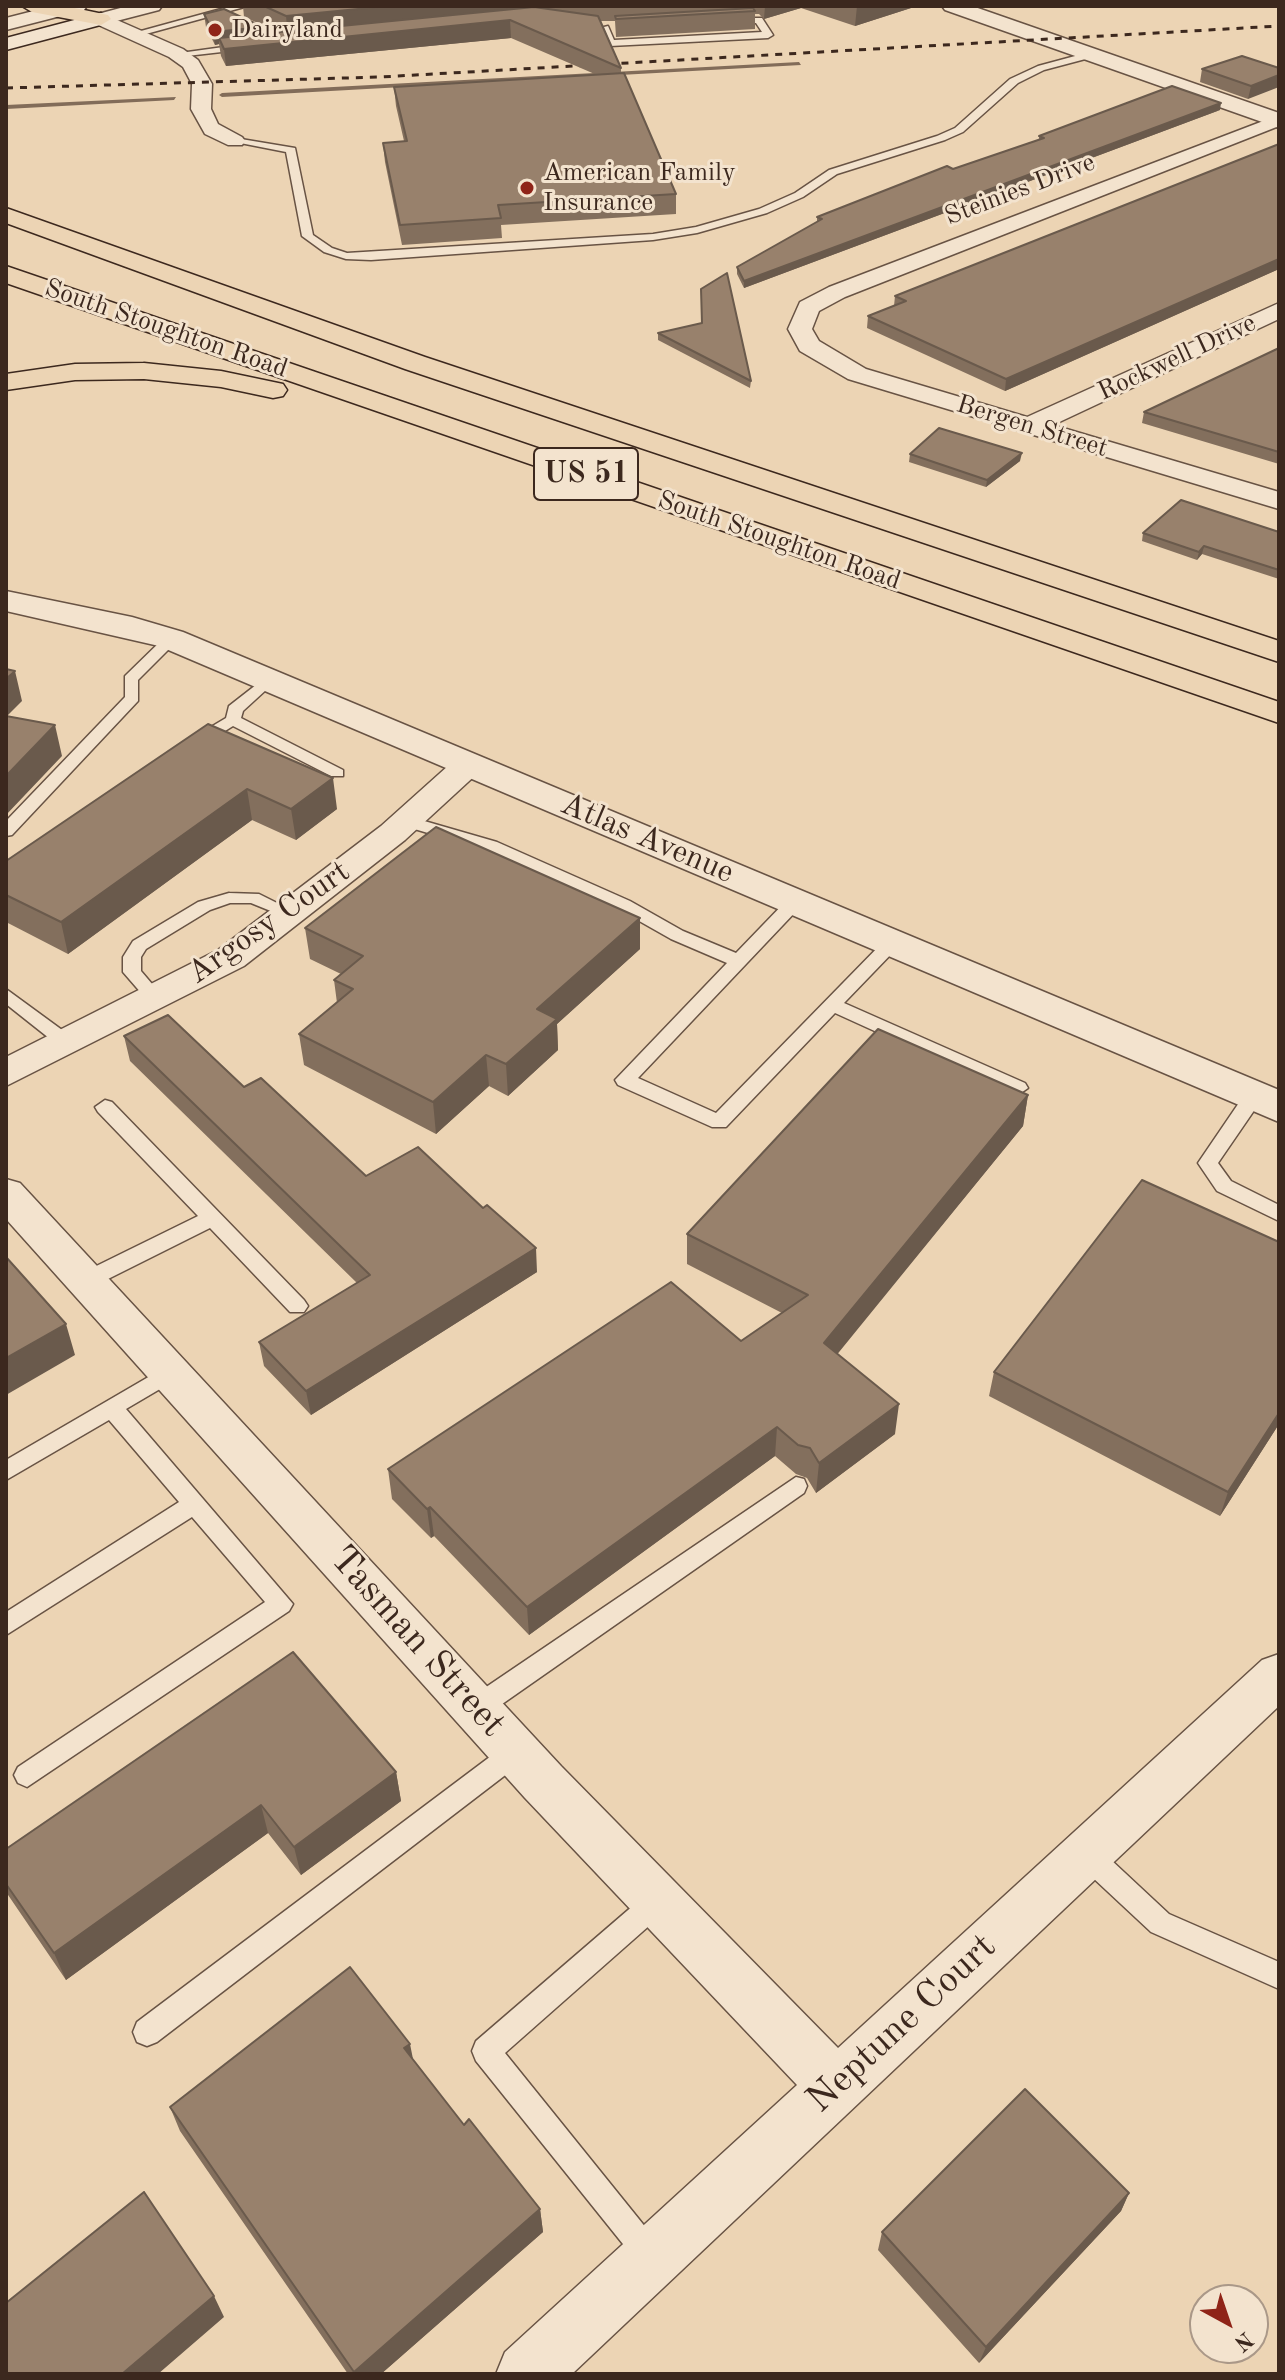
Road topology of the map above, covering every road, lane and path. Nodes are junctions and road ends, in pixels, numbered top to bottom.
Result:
1 (32, 6) edge
2 (152, 6) edge
3 (243, 6) edge
4 (952, 6) edge
5 (67, 8) edge
6 (220, 12) junction
7 (94, 13) edge
8 (243, 22) edge
9 (713, 22) edge
10 (6, 24) edge
11 (591, 26) edge
12 (621, 27) edge
13 (605, 28) junction
14 (135, 34) junction
15 (6, 44) edge
16 (258, 45) edge
17 (178, 54) junction
18 (1090, 55) junction
19 (1277, 120) edge
20 (235, 141) joint
21 (79, 214) dead end
22 (6, 215) edge
23 (6, 274) edge
24 (1279, 310) edge
25 (800, 329) joint
26 (6, 382) edge
27 (1031, 425) junction
28 (678, 451) junction
29 (1279, 501) edge
30 (6, 601) edge
31 (171, 639) junction
32 (1279, 652) edge
33 (1167, 675) junction
34 (270, 679) junction
35 (1279, 713) edge
36 (233, 720) junction
37 (179, 752) edge
38 (469, 764) junction
39 (337, 773) dead end
40 (407, 821) junction
41 (6, 831) edge
42 (795, 902) junction
43 (288, 913) junction
44 (892, 943) junction
45 (738, 961) junction
46 (6, 995) edge
47 (155, 998) junction
48 (832, 1005) junction
49 (66, 1042) junction
50 (6, 1073) edge
51 (1018, 1088) edge
52 (1267, 1102) edge
53 (105, 1107) dead end
54 (6, 1193) edge
55 (1279, 1214) edge
56 (212, 1218) junction
57 (85, 1281) junction
58 (297, 1306) dead end
59 (169, 1373) junction
60 (111, 1407) junction
61 (6, 1471) edge
62 (796, 1486) dead end
63 (195, 1504) junction
64 (6, 1625) edge
65 (1279, 1675) edge
66 (476, 1708) junction
67 (516, 1752) junction
68 (27, 1775) dead end
69 (1085, 1854) junction
70 (658, 1901) junction
71 (1279, 1976) edge
72 (147, 2032) dead end
73 (835, 2085) junction
74 (651, 2257) junction
75 (527, 2374) edge

1 - 5 main road
2 - 7 street
3 - 6 lane
4 - 18 street
5 - 7 main road
5 - 10 street
6 - 8 lane
6 - 14 lane
7 - 14 street
7 - 15 street
9 - 13 lane
11 - 13 lane
12 - 13 lane
14 - 17 street
16 - 17 lane
17 - 20 street
18 - 19 street
18 - 20 lane
19 - 25 street, Steinies Drive
21 - 28 main road
22 - 28 main road, South Stoughton Road / US 51
23 - 33 main road, South Stoughton Road / US 51
24 - 27 street, Rockwell Drive
25 - 27 street, Bergen Street
26 - 33 main road
27 - 29 street, Bergen Street
28 - 32 main road, South Stoughton Road / US 51
30 - 31 street, Atlas Avenue
31 - 34 street, Atlas Avenue
31 - 41 lane
33 - 35 main road, South Stoughton Road / US 51
34 - 36 lane
34 - 38 street, Atlas Avenue
36 - 37 lane
36 - 39 lane
38 - 40 street, Argosy Court
38 - 42 street, Atlas Avenue
40 - 43 street, Argosy Court
40 - 45 lane
42 - 44 street, Atlas Avenue
42 - 45 lane
43 - 47 street, Argosy Court
43 - 47 lane
44 - 48 lane
44 - 52 street, Atlas Avenue
45 - 48 lane
46 - 49 lane
47 - 49 street, Argosy Court
48 - 51 lane
49 - 50 street, Argosy Court
52 - 55 lane
53 - 56 lane
54 - 57 street, Tasman Street
56 - 57 lane
56 - 58 lane
57 - 59 street, Tasman Street
59 - 60 lane
59 - 66 street, Tasman Street
60 - 61 lane
60 - 63 lane
62 - 66 lane
63 - 64 lane
63 - 68 lane
65 - 69 street, Neptune Court
66 - 67 street, Tasman Street
67 - 70 street, Tasman Street
67 - 72 lane
69 - 71 lane
69 - 73 street, Neptune Court
70 - 73 street, Tasman Street
70 - 74 lane
73 - 74 street, Neptune Court
74 - 75 street, Neptune Court

